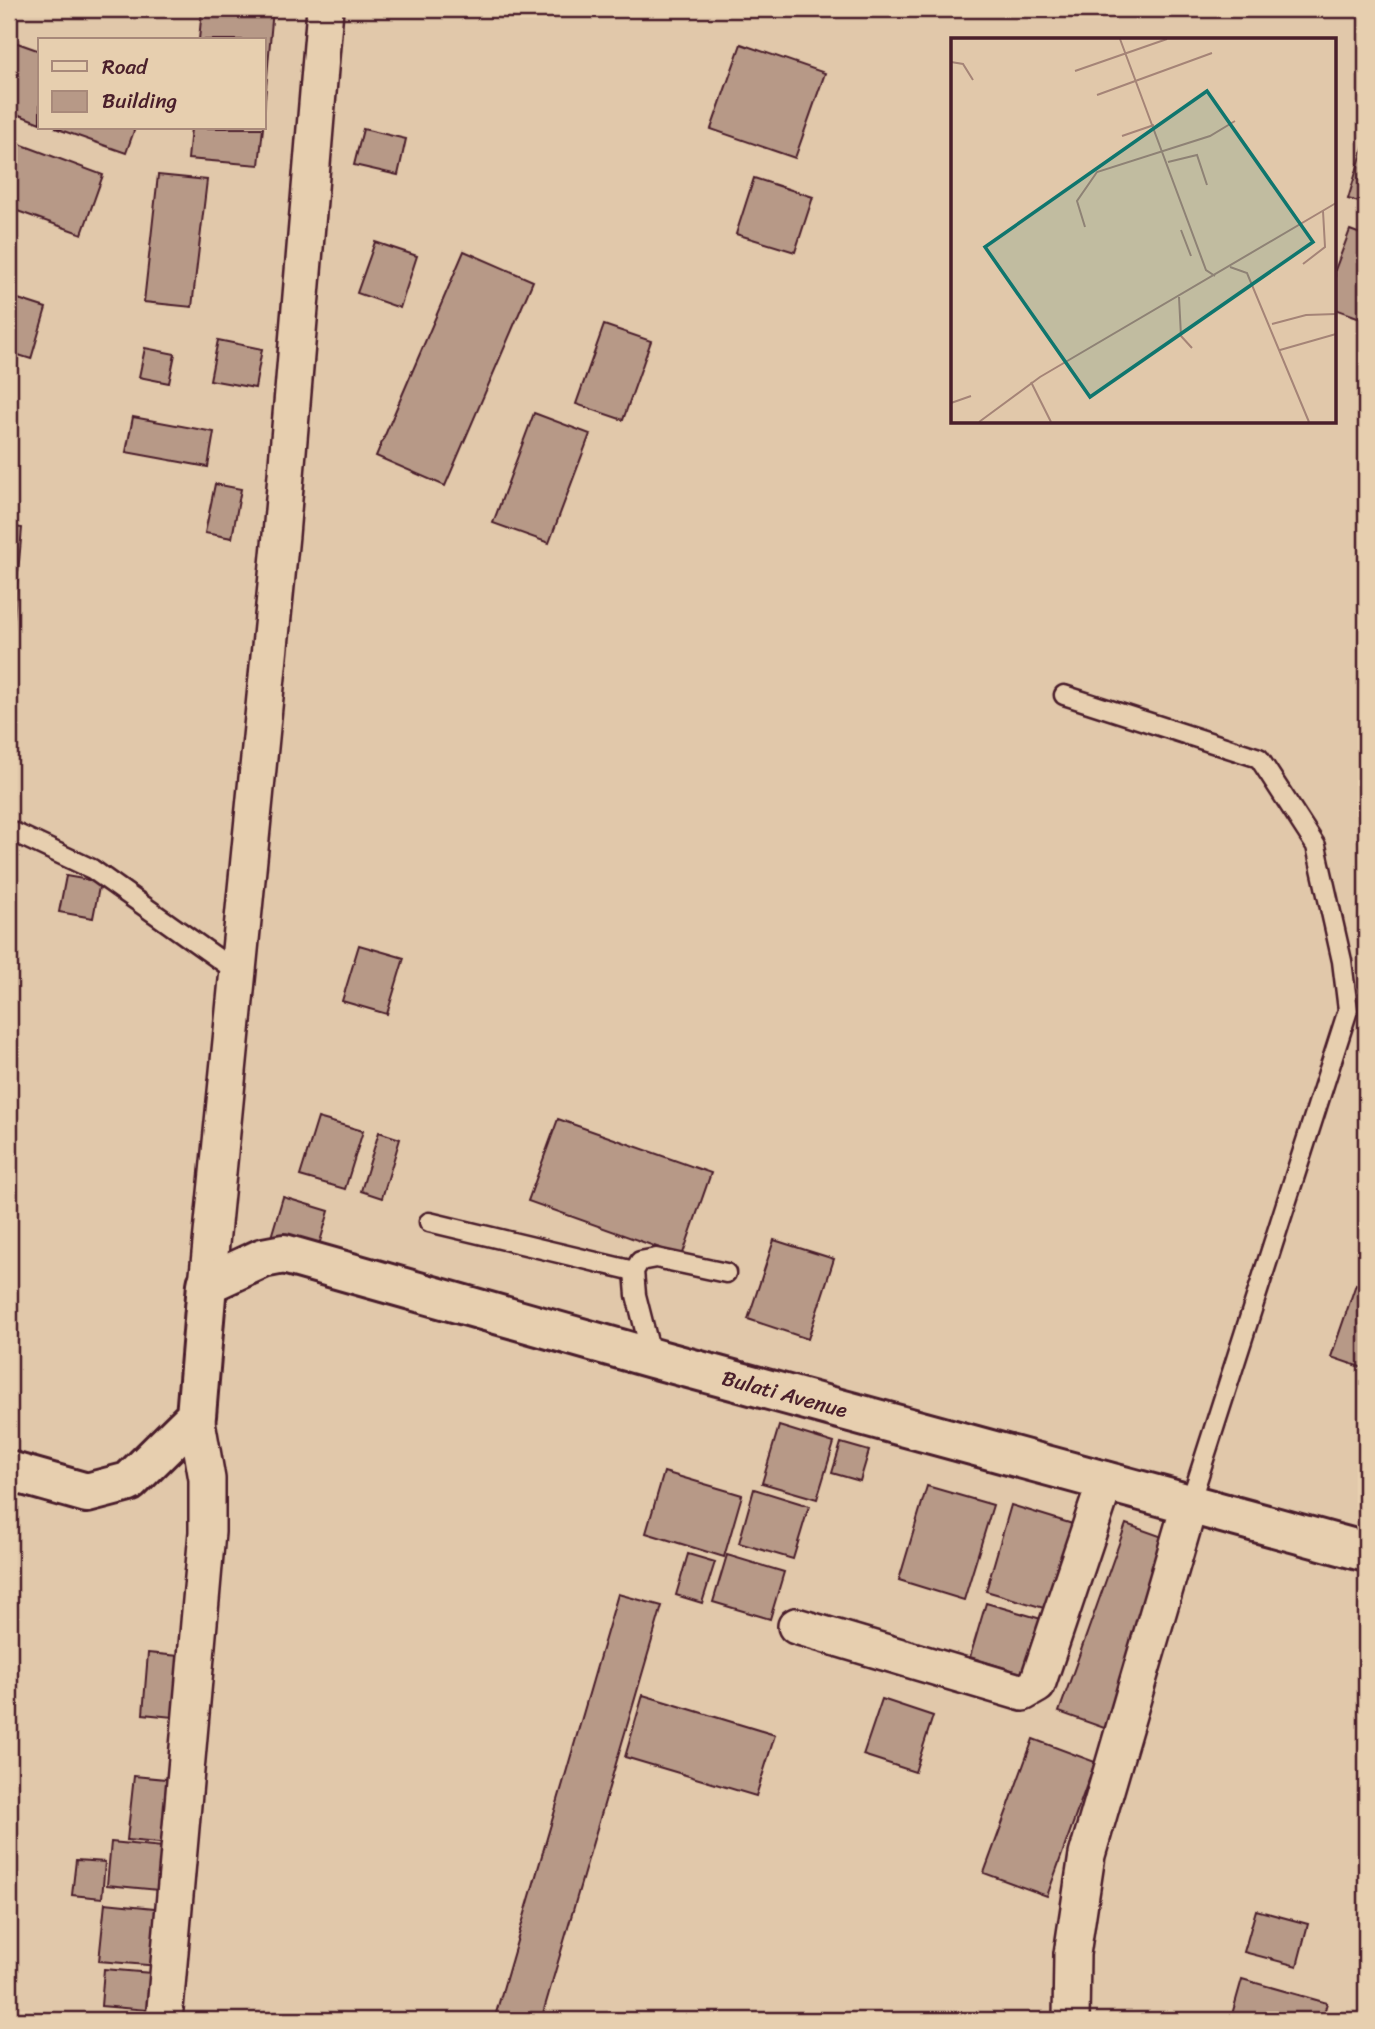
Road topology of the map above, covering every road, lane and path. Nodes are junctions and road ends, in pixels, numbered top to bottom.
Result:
1 (324, 9) edge
2 (1064, 695) dead end
3 (9, 830) edge
4 (237, 972) junction
5 (429, 1222) dead end
6 (634, 1271) junction
7 (726, 1273) dead end
8 (207, 1284) junction
9 (652, 1359) junction
10 (196, 1416) junction
11 (9, 1471) edge
12 (1105, 1480) junction
13 (1190, 1503) junction
14 (1366, 1552) edge
15 (796, 1626) dead end
16 (164, 2020) edge
17 (1071, 2020) edge

1 - 4 street
2 - 13 lane
3 - 4 lane
4 - 8 street
5 - 6 lane
6 - 7 lane
6 - 9 lane
8 - 9 street, Bulati Avenue
8 - 10 street
9 - 12 street, Bulati Avenue
10 - 11 street
10 - 16 street
12 - 13 street, Bulati Avenue
12 - 15 street
13 - 14 street, Bulati Avenue
13 - 17 street

